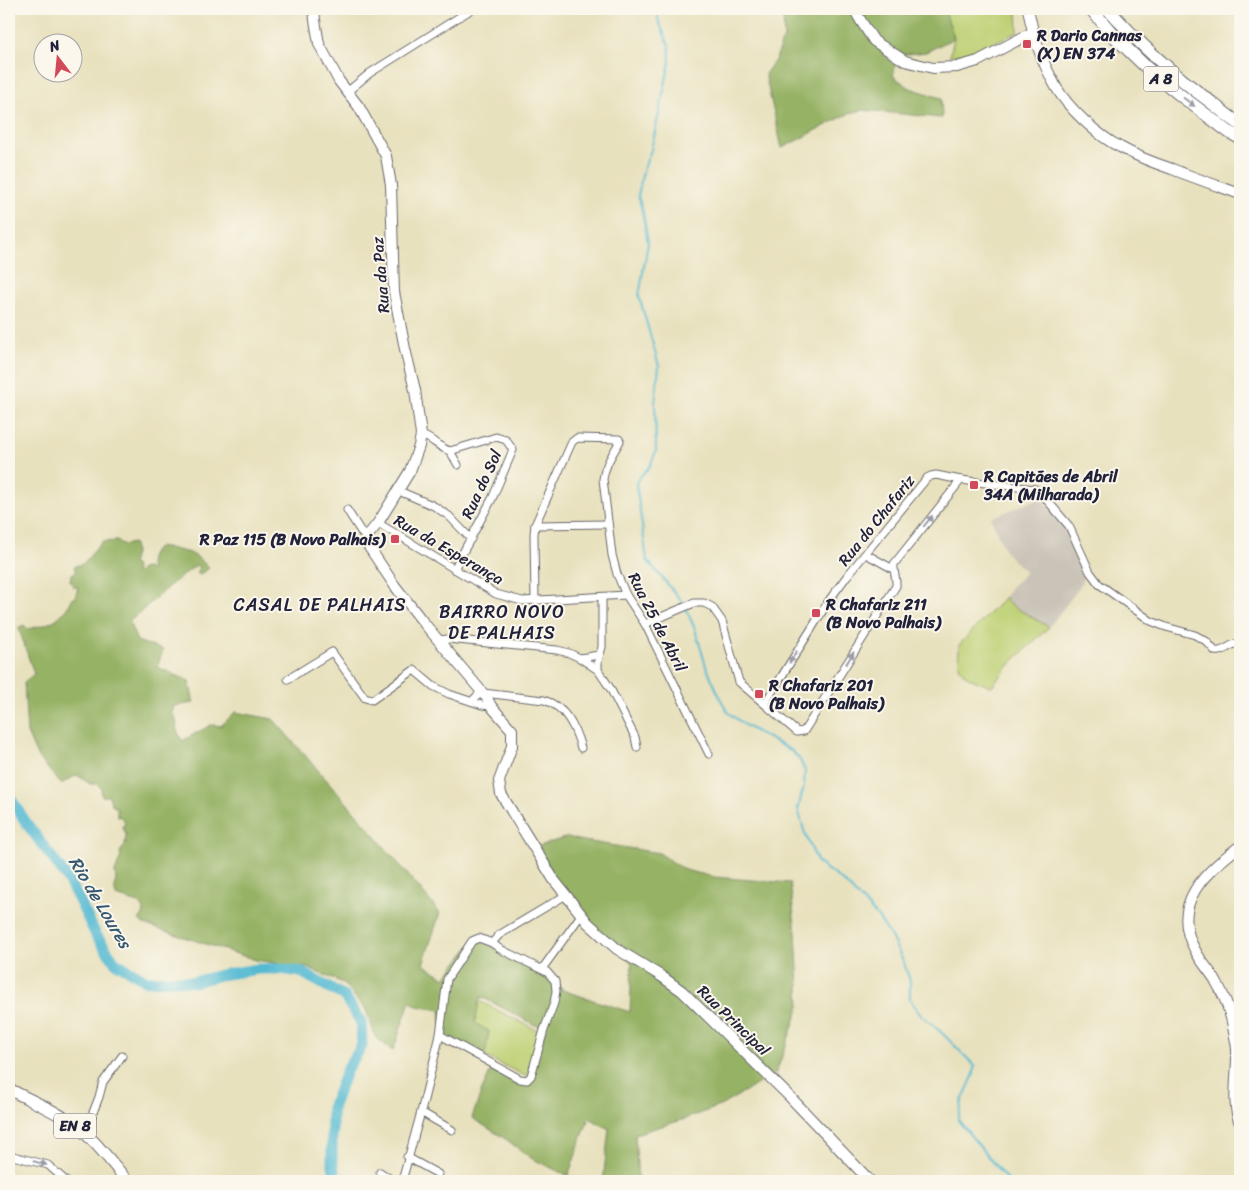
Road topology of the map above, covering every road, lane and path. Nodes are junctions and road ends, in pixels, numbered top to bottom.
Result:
1 (314, 9) edge
2 (472, 9) edge
3 (854, 9) edge
4 (1028, 9) edge
5 (1091, 9) edge
6 (1108, 9) edge
7 (1033, 32) junction
8 (347, 92) junction
9 (1240, 124) edge
10 (1240, 138) edge
11 (1240, 194) edge
12 (421, 436) junction
13 (450, 451) junction
14 (458, 465) dead end
15 (961, 480) junction
16 (399, 491) junction
17 (348, 510) dead end
18 (378, 523) junction
19 (608, 524) junction
20 (535, 525) junction
21 (471, 539) junction
22 (367, 541) junction
23 (866, 554) junction
24 (454, 569) junction
25 (893, 569) junction
26 (626, 596) junction
27 (602, 597) junction
28 (535, 601) junction
29 (644, 624) junction
30 (438, 640) junction
31 (1240, 643) edge
32 (599, 655) junction
33 (580, 658) junction
34 (598, 670) junction
35 (288, 679) dead end
36 (483, 693) junction
37 (472, 701) junction
38 (764, 704) junction
39 (492, 706) junction
40 (581, 748) dead end
41 (637, 748) dead end
42 (709, 754) dead end
43 (1240, 846) edge
44 (566, 895) junction
45 (581, 915) junction
46 (492, 943) junction
47 (542, 970) junction
48 (440, 1035) junction
49 (122, 1056) dead end
50 (9, 1089) edge
51 (421, 1112) junction
52 (1240, 1123) edge
53 (452, 1130) dead end
54 (85, 1133) junction
55 (9, 1154) edge
56 (408, 1158) junction
57 (380, 1172) dead end
58 (438, 1174) dead end
59 (66, 1181) edge
60 (127, 1181) edge
61 (393, 1181) edge
62 (402, 1181) edge
63 (870, 1181) edge

1 - 8 street, Rua da Paz
2 - 8 street
3 - 7 street
4 - 7 street
5 -> 10 highway, A 8
6 - 9 highway, A 8
7 - 11 street
8 - 12 street, Rua da Paz
12 - 13 street
12 - 16 street, Rua da Paz
13 - 14 street
13 - 21 street, Rua do Sol
15 - 23 street, Rua do Chafariz
25 -> 15 street
15 - 31 street, Rua do Chafariz
16 - 18 street, Rua da Paz
16 - 21 street
17 - 22 street
18 - 22 street, Rua da Paz
18 - 24 street, Rua da Esperança
19 - 20 street
19 - 20 street, Rua 25 de Abril
19 - 26 street, Rua 25 de Abril
20 - 28 street
21 - 24 street, Rua do Sol
22 - 30 street, Rua Principal
23 - 25 street
23 -> 38 street, Rua do Chafariz
24 - 28 street, Rua da Esperança
38 -> 25 street
26 - 27 street, Rua da Esperança
26 - 29 street, Rua 25 de Abril
27 - 28 street, Rua da Esperança
27 - 32 street
29 - 38 street
29 - 42 street, Rua 25 de Abril
30 - 33 street
30 - 36 street, Rua Principal
32 - 33 street
32 - 34 street
33 - 34 street
34 - 41 street
35 - 37 street
36 - 37 street
36 - 39 street, Rua Principal
36 - 40 street
37 - 39 street
39 - 44 street, Rua Principal
43 - 52 street
44 - 45 street, Rua Principal
44 - 46 street
45 - 47 street
45 - 63 street, Rua Principal
46 - 47 street
46 - 48 street
47 - 48 street
48 - 51 street
49 - 54 street
50 - 54 main road, EN 8
51 - 53 street
51 - 56 street
54 - 60 main road, EN 8
55 -> 59 street
56 - 58 street
56 - 62 street
57 - 61 street

